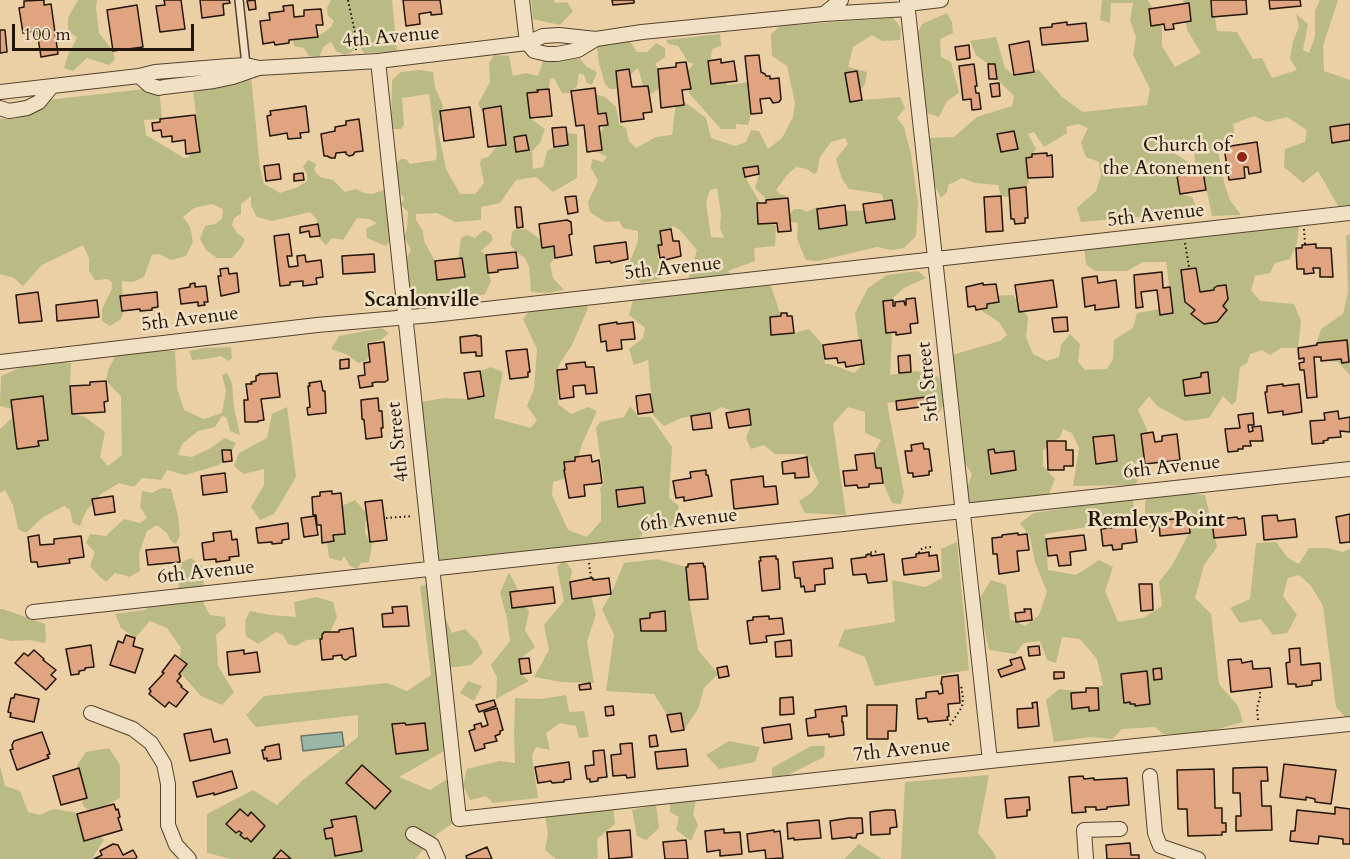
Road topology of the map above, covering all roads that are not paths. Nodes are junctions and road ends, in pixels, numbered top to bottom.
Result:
1 (239, 0) edge
2 (522, 0) edge
3 (841, 0) edge
4 (941, 0) edge
5 (908, 4) edge
6 (824, 14) junction
7 (526, 43) junction
8 (378, 61) junction
9 (253, 66) junction
10 (182, 70) junction
11 (139, 76) junction
12 (183, 85) junction
13 (52, 86) junction
14 (0, 92) edge
15 (0, 108) edge
16 (1350, 213) edge
17 (935, 260) junction
18 (405, 318) junction
19 (0, 362) edge
20 (1350, 469) edge
21 (963, 511) junction
22 (432, 568) junction
23 (33, 612) dead end
24 (91, 713) dead end
25 (1350, 724) edge
26 (990, 760) junction
27 (1150, 776) dead end
28 (459, 819) joint
29 (1120, 829) dead end
30 (413, 834) dead end
31 (189, 859) edge
32 (438, 859) edge
33 (1086, 859) edge
34 (1198, 859) edge

1 - 9 lane
2 - 7 street
3 - 6 street
4 - 5 street, 4th Avenue
5 - 6 street, 4th Avenue
5 - 17 street, 5th Street
6 - 7 street, 4th Avenue
7 - 8 street, 4th Avenue
8 - 9 street, 4th Avenue
8 - 18 street, 4th Street
9 - 10 street, 4th Avenue
9 - 12 street, 4th Avenue
10 - 11 street, 4th Avenue
10 - 12 street
11 - 12 street, 4th Avenue
11 - 13 street, 4th Avenue
13 - 14 street, 4th Avenue
13 - 15 street
16 - 17 street, 5th Avenue
17 - 18 street, 5th Avenue
17 - 21 street, 5th Street
18 - 19 street, 5th Avenue
18 - 22 street, 4th Street
20 - 21 street, 6th Avenue
21 - 22 street, 6th Avenue
21 - 26 street, 5th Street
22 - 23 street, 6th Avenue
22 - 28 street, 4th Street
24 - 31 street
25 - 26 street, 7th Avenue
26 - 28 street, 7th Avenue
27 - 34 street
29 - 33 street
30 - 32 street

